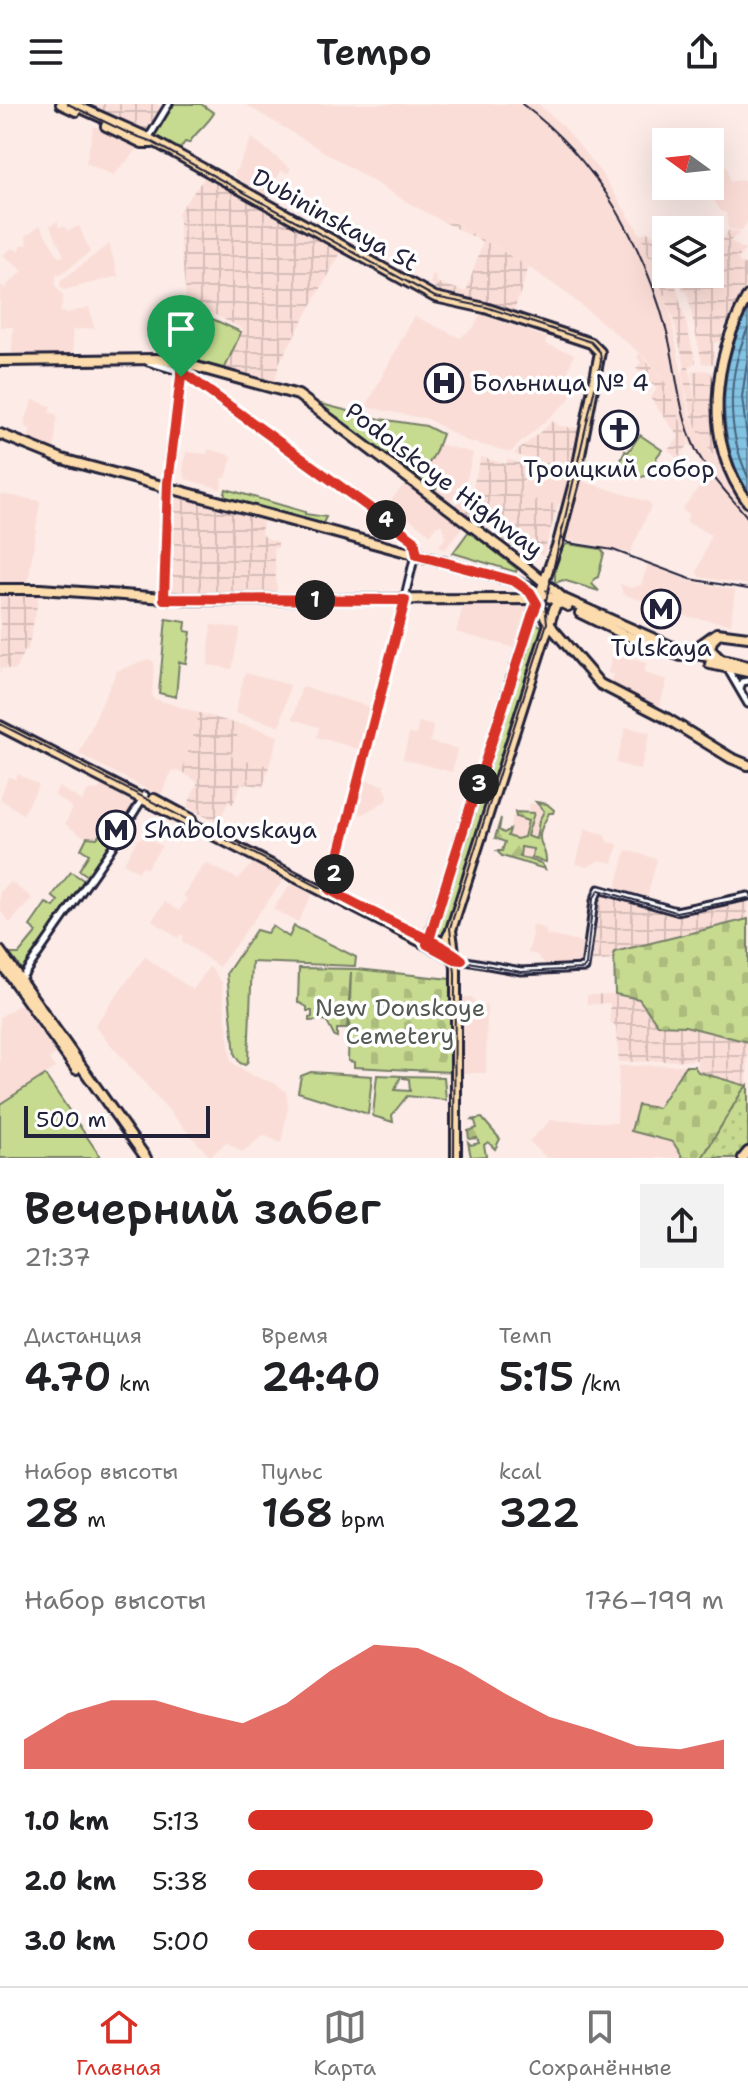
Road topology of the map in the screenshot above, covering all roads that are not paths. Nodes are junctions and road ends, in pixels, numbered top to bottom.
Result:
1 (61, 104) edge
2 (72, 104) edge
3 (169, 104) edge
4 (150, 141) junction
5 (748, 298) edge
6 (0, 361) edge
7 (182, 368) junction
8 (0, 434) edge
9 (168, 487) junction
10 (748, 500) edge
11 (409, 537) junction
12 (558, 543) junction
13 (406, 552) junction
14 (417, 555) junction
15 (515, 582) junction
16 (545, 583) junction
17 (0, 589) edge
18 (544, 597) junction
19 (164, 599) junction
20 (405, 600) junction
21 (515, 600) junction
22 (562, 601) junction
23 (532, 617) junction
24 (548, 619) junction
25 (711, 639) junction
26 (748, 640) edge
27 (679, 650) junction
28 (724, 664) junction
29 (748, 669) edge
30 (748, 681) edge
31 (741, 694) junction
32 (748, 704) edge
33 (0, 723) edge
34 (748, 765) edge
35 (144, 797) junction
36 (327, 891) junction
37 (748, 896) edge
38 (451, 930) junction
39 (429, 940) junction
40 (0, 951) edge
41 (453, 957) junction
42 (0, 962) edge
43 (20, 980) junction
44 (748, 1152) edge
45 (139, 1158) edge
46 (146, 1158) edge
47 (453, 1158) edge
48 (743, 1158) edge

1 - 4 main road, Dubininskaya St
2 - 4 main road
3 - 4 street
4 - 12 main road, Dubininskaya St
5 - 10 main road
6 - 7 main road
7 - 9 street
7 - 11 street
7 - 16 main road, Podolskoye Highway
8 - 9 main road
9 - 13 main road
9 - 19 street
11 - 13 street
11 - 14 street
12 - 16 main road
12 - 18 main road
13 - 14 main road
14 - 15 main road
14 - 20 street
15 - 18 main road
15 - 21 main road
16 - 18 main road
17 - 19 main road
18 - 21 main road
18 - 22 main road
18 - 23 main road
18 - 24 main road
18 - 24 main road
19 - 20 main road
20 - 21 main road
20 - 36 street
22 - 24 main road
22 - 27 main road
22 - 28 main road
23 - 24 main road
23 - 39 main road
24 - 34 main road
24 - 38 main road
25 - 26 main road
25 - 27 main road
25 - 28 main road
27 - 28 main road
28 - 29 main road
28 - 31 street
30 - 31 street
31 - 32 street
33 - 35 main road
35 - 36 main road
35 - 43 street
36 - 39 main road
37 - 41 street
38 - 39 main road
38 - 41 main road
39 - 41 main road
40 - 43 main road
41 - 47 main road
42 - 45 main road
43 - 46 main road
44 - 48 main road

